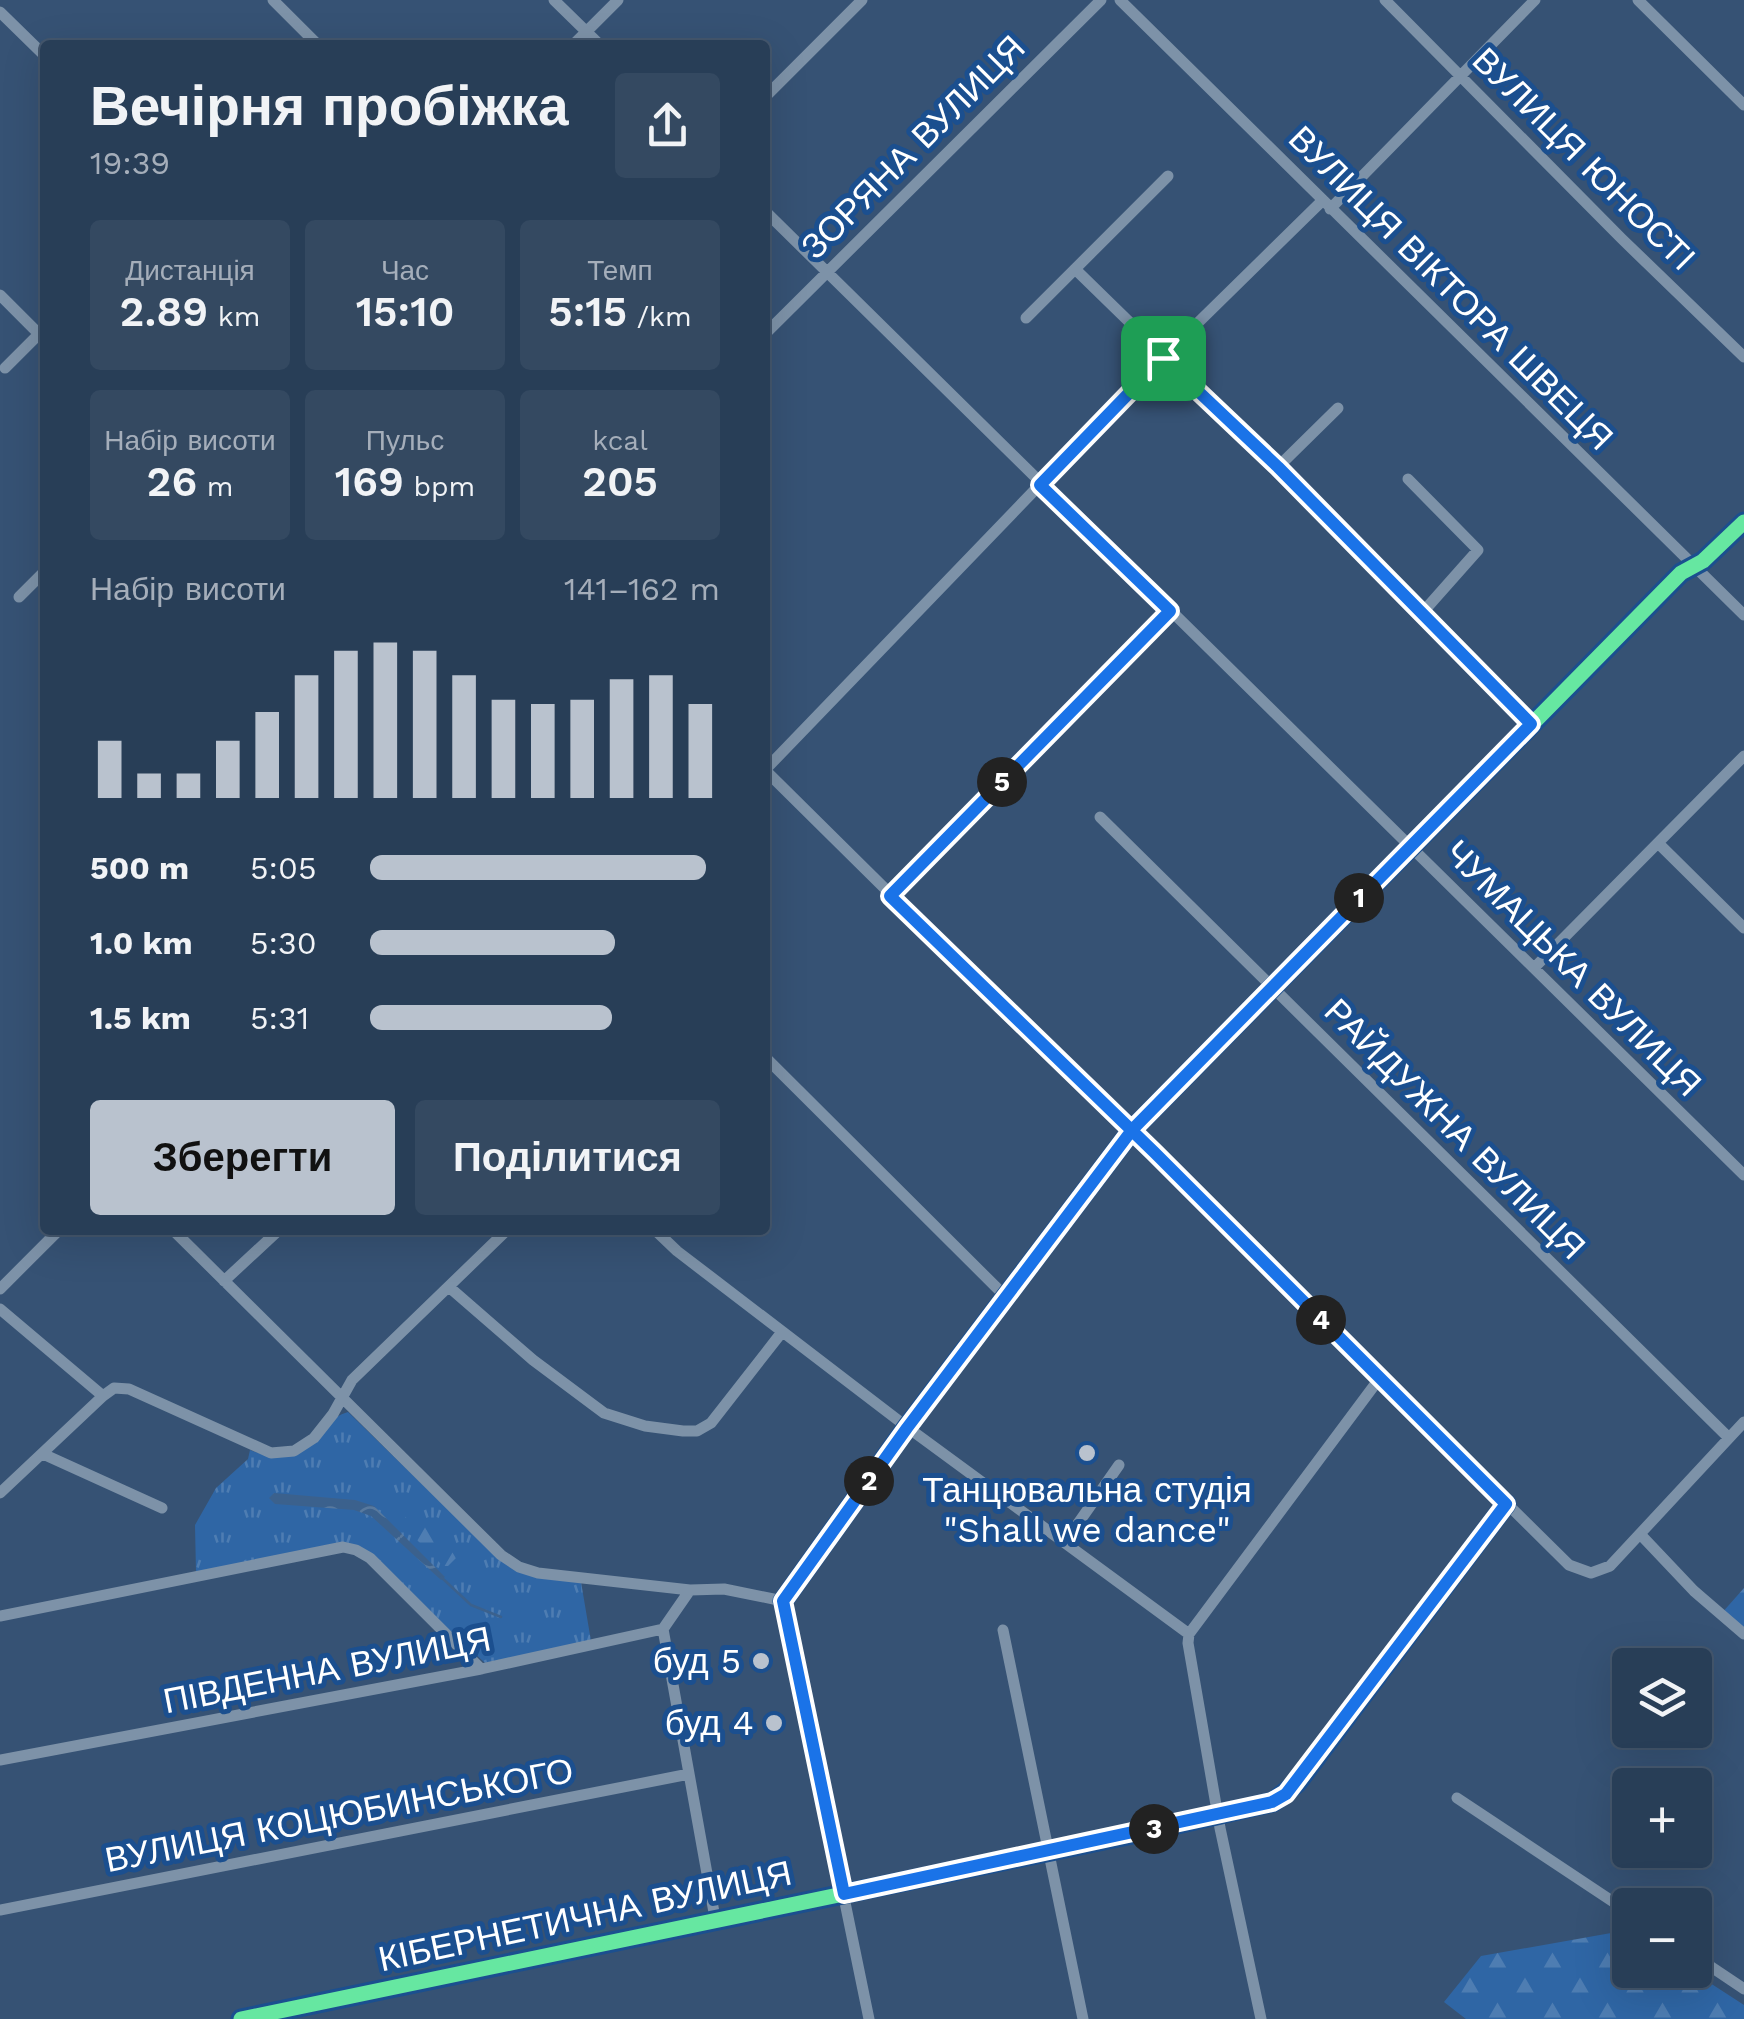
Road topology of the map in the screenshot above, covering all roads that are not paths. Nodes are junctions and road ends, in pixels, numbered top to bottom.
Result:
1 (273, 0) edge
2 (554, 0) edge
3 (618, 0) edge
4 (862, 0) edge
5 (1100, 0) edge
6 (1120, 0) edge
7 (1385, 0) edge
8 (1535, 0) edge
9 (1638, 0) edge
10 (0, 12) edge
11 (586, 32) junction
12 (313, 40) edge
13 (578, 40) edge
14 (595, 40) edge
15 (40, 51) edge
16 (1462, 74) junction
17 (770, 93) edge
18 (1744, 105) edge
19 (1168, 176) dead end
20 (1326, 205) junction
21 (770, 216) edge
22 (1074, 269) junction
23 (827, 272) junction
24 (0, 295) edge
25 (1026, 318) dead end
26 (40, 329) edge
27 (770, 329) edge
28 (40, 333) edge
29 (1744, 356) edge
30 (1163, 358) junction
31 (5, 368) dead end
32 (1338, 408) dead end
33 (1278, 467) junction
34 (1408, 479) dead end
35 (1040, 485) junction
36 (1744, 522) edge
37 (1695, 566) junction
38 (40, 576) edge
39 (19, 596) dead end
40 (1170, 611) junction
41 (1424, 612) junction
42 (1744, 614) edge
43 (1531, 724) junction
44 (1744, 756) edge
45 (770, 765) edge
46 (770, 775) edge
47 (1100, 818) dead end
48 (1658, 843) junction
49 (1410, 846) junction
50 (890, 896) junction
51 (1744, 928) edge
52 (1534, 968) junction
53 (1272, 988) junction
54 (770, 1062) edge
55 (1132, 1130) junction
56 (1744, 1175) edge
57 (54, 1235) edge
58 (178, 1235) edge
59 (274, 1235) edge
60 (502, 1235) edge
61 (660, 1235) edge
62 (224, 1281) junction
63 (449, 1286) junction
64 (0, 1289) edge
65 (1006, 1298) junction
66 (0, 1309) edge
67 (782, 1332) junction
68 (1379, 1378) junction
69 (103, 1396) junction
70 (342, 1399) junction
71 (1744, 1422) edge
72 (907, 1428) junction
73 (1729, 1438) junction
74 (43, 1454) junction
75 (1119, 1466) dead end
76 (0, 1493) edge
77 (1506, 1504) junction
78 (162, 1508) dead end
79 (1640, 1534) junction
80 (1065, 1542) junction
81 (690, 1590) junction
82 (783, 1601) junction
83 (0, 1616) edge
84 (663, 1629) junction
85 (1003, 1630) dead end
86 (1189, 1634) junction
87 (1744, 1634) edge
88 (481, 1669) junction
89 (0, 1760) edge
90 (689, 1774) junction
91 (1457, 1798) dead end
92 (1218, 1814) junction
93 (1051, 1850) junction
94 (844, 1894) junction
95 (1612, 1901) edge
96 (0, 1910) edge
97 (715, 1918) junction
98 (1712, 1967) edge
99 (1744, 1989) edge
100 (241, 2019) edge
101 (869, 2019) edge
102 (1083, 2019) edge
103 (1262, 2019) edge

1 - 12 street
2 - 11 street
3 - 11 street
4 - 17 street
5 - 23 street, ЗОРЯНА ВУЛИЦЯ
6 - 20 street, ВУЛИЦЯ ВІКТОРА ШВЕЦЯ
7 - 16 street, ВУЛИЦЯ ЮНОСТІ
8 - 16 street
9 - 18 street
10 - 15 street
11 - 13 street
11 - 14 street
16 - 20 street
16 - 29 street, ВУЛИЦЯ ЮНОСТІ
19 - 22 street
20 - 30 street
20 - 37 street, ВУЛИЦЯ ВІКТОРА ШВЕЦЯ
21 - 23 street, ЧУМАЦЬКА ВУЛИЦЯ
22 - 25 street
22 - 30 street
23 - 27 street, ЗОРЯНА ВУЛИЦЯ
23 - 35 street, ЧУМАЦЬКА ВУЛИЦЯ
24 - 26 street
28 - 31 street
30 - 33 street
30 - 35 street
32 - 33 street
33 - 41 street
34 - 41 street
35 - 40 street, ЧУМАЦЬКА ВУЛИЦЯ
35 - 45 street
36 - 37 street
37 - 42 street, ВУЛИЦЯ ВІКТОРА ШВЕЦЯ
37 - 43 street
38 - 39 street
40 - 49 street, ЧУМАЦЬКА ВУЛИЦЯ
40 - 50 street
41 - 43 street
43 - 49 street
44 - 48 street
46 - 50 street
47 - 53 street, РАЙДУЖНА ВУЛИЦЯ
48 - 51 street
48 - 52 street
49 - 52 street, ЧУМАЦЬКА ВУЛИЦЯ
49 - 53 street
50 - 55 street
52 - 56 street, ЧУМАЦЬКА ВУЛИЦЯ
53 - 55 street
53 - 73 street, РАЙДУЖНА ВУЛИЦЯ
54 - 65 street
55 - 65 street
55 - 68 street
57 - 64 street
58 - 62 street
59 - 62 street
60 - 63 street
61 - 67 street
62 - 70 street
63 - 67 street
63 - 70 street
65 - 72 street
66 - 69 street
67 - 72 street
68 - 77 street
68 - 86 street
69 - 70 street
69 - 74 street
70 - 81 street
71 - 73 street
72 - 80 street
72 - 82 street
73 - 79 street
74 - 76 street
74 - 78 street
75 - 80 street
77 - 79 street
77 - 92 street, КІБЕРНЕТИЧНА ВУЛИЦЯ
79 - 87 street
80 - 86 street
81 - 82 street
81 - 84 street
82 - 94 street
83 - 88 street
84 - 88 street, ПІВДЕННА ВУЛИЦЯ
84 - 90 street
85 - 93 street
86 - 92 street
88 - 89 street, ПІВДЕННА ВУЛИЦЯ
90 - 96 street, ВУЛИЦЯ КОЦЮБИНСЬКОГО
90 - 97 street
91 - 95 street
92 - 93 street, КІБЕРНЕТИЧНА ВУЛИЦЯ
92 - 103 street
93 - 94 street, КІБЕРНЕТИЧНА ВУЛИЦЯ
93 - 102 street
94 - 97 street, КІБЕРНЕТИЧНА ВУЛИЦЯ
94 - 101 street
97 - 100 street, КІБЕРНЕТИЧНА ВУЛИЦЯ
98 - 99 street

